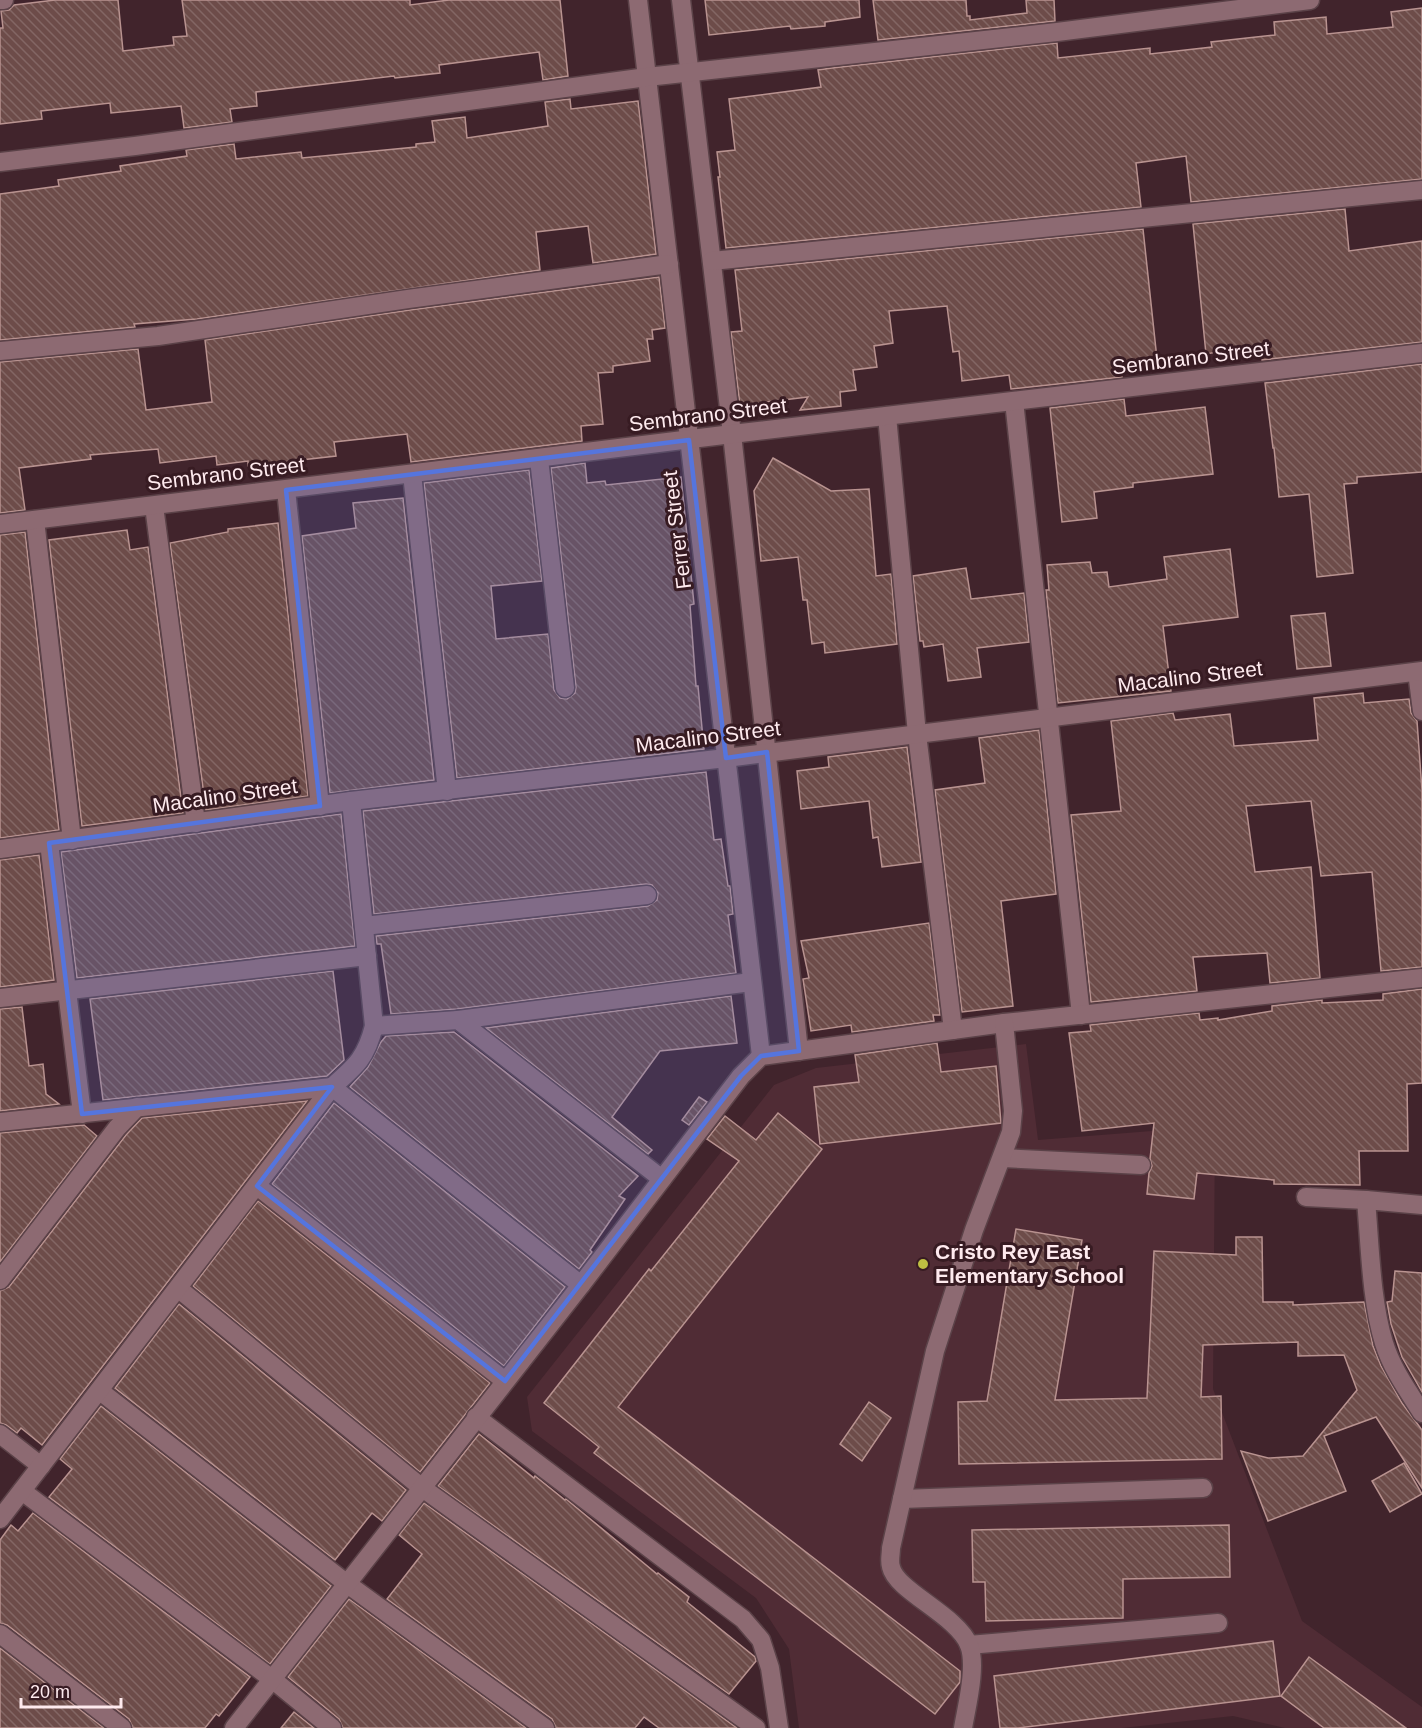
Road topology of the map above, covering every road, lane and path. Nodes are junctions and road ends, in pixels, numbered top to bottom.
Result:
1 (638, 0) edge
2 (681, 0) edge
3 (1310, 0) edge
4 (689, 73) junction
5 (647, 77) junction
6 (0, 162) edge
7 (1422, 190) edge
8 (712, 261) junction
9 (669, 264) junction
10 (0, 351) edge
11 (1422, 353) edge
12 (1014, 401) junction
13 (886, 416) junction
14 (732, 434) junction
15 (689, 440) junction
16 (539, 459) junction
17 (412, 474) junction
18 (286, 490) junction
19 (154, 506) junction
20 (35, 520) junction
21 (0, 524) edge
22 (1420, 671) edge
23 (565, 688) dead end
24 (1422, 711) edge
25 (1048, 717) junction
26 (916, 734) junction
27 (767, 753) junction
28 (726, 758) junction
29 (447, 791) junction
30 (351, 801) junction
31 (320, 806) junction
32 (196, 823) junction
33 (72, 840) junction
34 (49, 843) junction
35 (0, 849) edge
36 (647, 895) dead end
37 (364, 926) junction
38 (367, 956) junction
39 (1422, 978) edge
40 (752, 982) junction
41 (66, 991) junction
42 (0, 998) edge
43 (1081, 1015) junction
44 (458, 1020) junction
45 (1004, 1023) junction
46 (374, 1026) junction
47 (953, 1030) junction
48 (799, 1051) junction
49 (760, 1056) junction
50 (333, 1088) junction
51 (137, 1107) junction
52 (82, 1114) junction
53 (0, 1122) edge
54 (1003, 1158) junction
55 (1142, 1165) dead end
56 (662, 1179) junction
57 (257, 1186) junction
58 (1306, 1197) dead end
59 (1366, 1200) junction
60 (1422, 1205) edge
61 (0, 1281) edge
62 (581, 1285) junction
63 (178, 1289) junction
64 (505, 1381) junction
65 (100, 1391) junction
66 (1422, 1413) edge
67 (476, 1417) junction
68 (0, 1434) edge
69 (41, 1466) junction
70 (421, 1487) junction
71 (1203, 1488) dead end
72 (22, 1491) junction
73 (902, 1499) junction
74 (0, 1519) edge
75 (346, 1583) junction
76 (1218, 1623) dead end
77 (0, 1634) edge
78 (969, 1645) junction
79 (272, 1679) junction
80 (122, 1728) edge
81 (234, 1728) edge
82 (332, 1728) edge
83 (545, 1728) edge
84 (756, 1728) edge
85 (779, 1728) edge
86 (963, 1728) edge

1 - 5 street, Ferrer Street
2 - 4 street
3 - 4 street
4 - 5 street
4 - 8 street
5 - 6 street
5 - 9 street, Ferrer Street
7 - 8 street
8 - 14 street
9 - 10 street
9 - 15 street, Ferrer Street
11 - 12 street, Sembrano Street
12 - 13 street, Sembrano Street
12 - 25 street
13 - 14 street, Sembrano Street
13 - 26 street
14 - 15 street, Sembrano Street
14 - 27 street
15 - 16 street, Sembrano Street
15 - 28 street, Ferrer Street
16 - 17 street, Sembrano Street
16 - 23 street
17 - 18 street, Sembrano Street
17 - 29 street
18 - 19 street, Sembrano Street
18 - 31 street
19 - 20 street, Sembrano Street
19 - 32 street
20 - 21 street, Sembrano Street
20 - 33 street
22 - 24 street
22 - 25 street, Macalino Street
25 - 26 street, Macalino Street
25 - 43 street
26 - 27 street, Macalino Street
26 - 47 street
27 - 28 street, Macalino Street
27 - 48 street
28 - 29 street, Macalino Street
28 - 40 street, Ferrer Street
29 - 30 street, Macalino Street
30 - 31 street, Macalino Street
30 - 37 street
31 - 32 street, Macalino Street
32 - 33 street, Macalino Street
33 - 34 street, Macalino Street
34 - 35 street, Macalino Street
34 - 41 street
36 - 37 street
37 - 38 street
38 - 41 street
38 - 46 street
39 - 43 street
40 - 44 street
40 - 49 street, Ferrer Street
41 - 42 street
41 - 52 street
43 - 45 street
44 - 46 street
44 - 56 street
45 - 47 street
45 - 54 street
46 - 50 street
47 - 48 street
48 - 49 street
49 - 56 street
50 - 51 street
50 - 57 street
50 - 62 street
51 - 52 street
51 - 61 street
52 - 53 street
54 - 55 street
54 - 73 street
56 - 62 street
57 - 63 street
57 - 64 street
58 - 59 street
59 - 60 street
59 - 66 street
62 - 64 street
63 - 65 street
63 - 70 street
64 - 67 street
65 - 69 street
65 - 75 street
67 - 70 street
67 - 85 street
68 - 69 street
69 - 72 street
70 - 75 street
70 - 84 street
71 - 73 street
72 - 74 street
72 - 79 street
73 - 78 street
75 - 79 street
75 - 83 street
76 - 78 street
77 - 80 street
78 - 86 street
79 - 81 street
79 - 82 street

